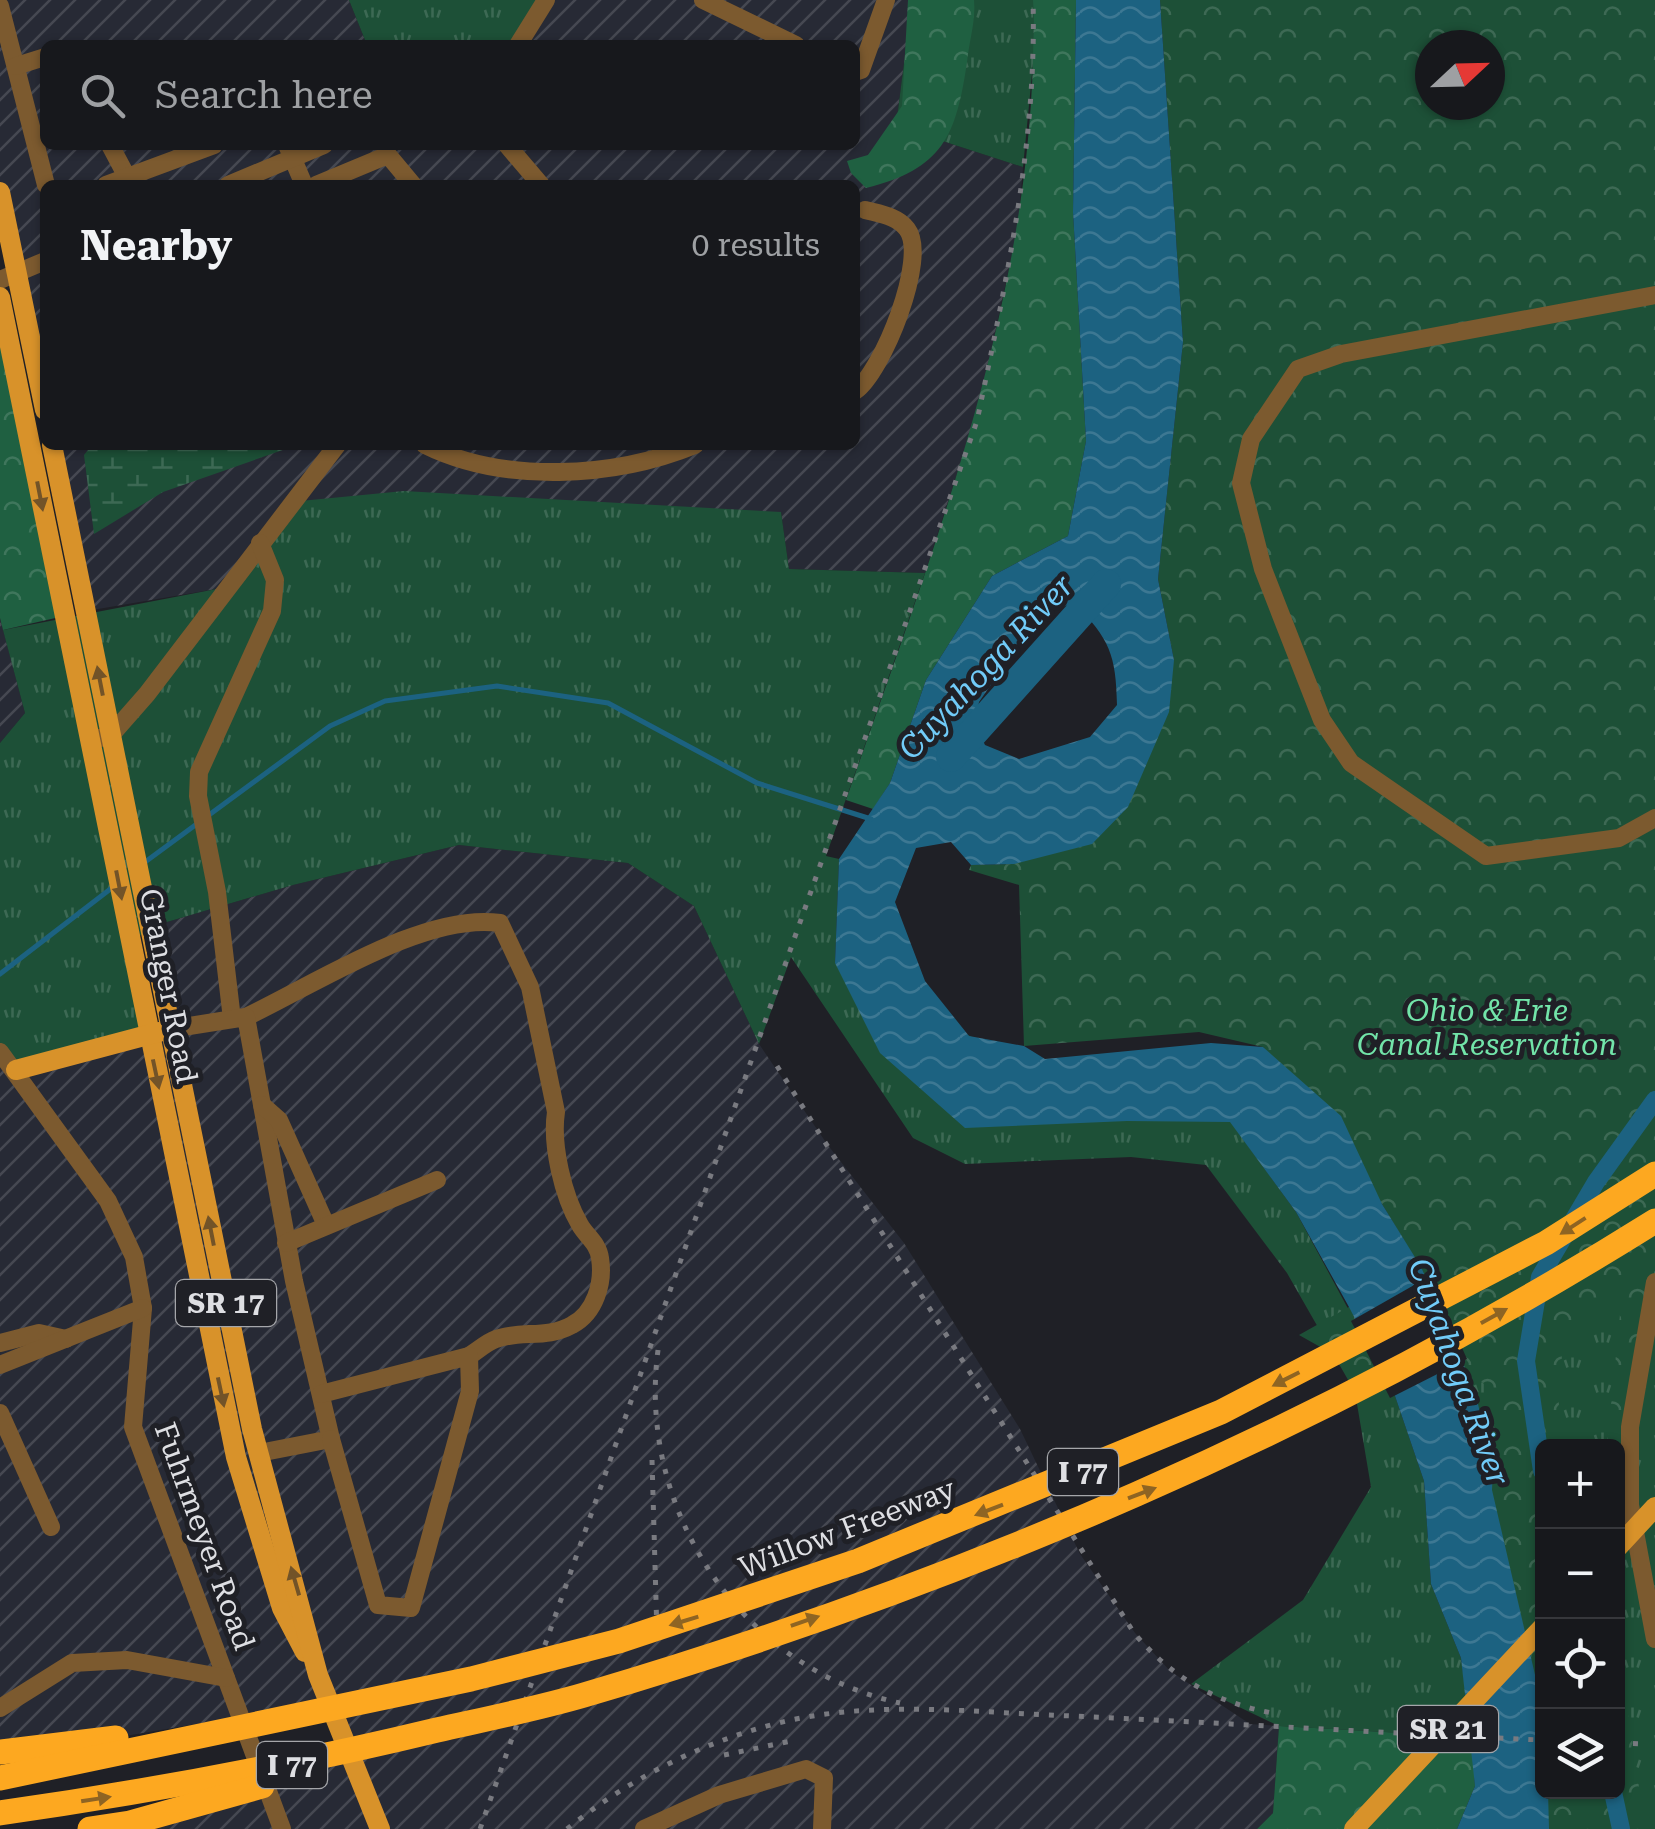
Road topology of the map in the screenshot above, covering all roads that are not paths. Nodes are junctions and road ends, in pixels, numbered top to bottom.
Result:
1 (546, 0) edge
2 (704, 0) edge
3 (886, 0) edge
4 (0, 6) edge
5 (521, 40) edge
6 (786, 40) edge
7 (40, 59) edge
8 (16, 66) junction
9 (860, 70) edge
10 (113, 150) edge
11 (200, 150) edge
12 (384, 150) edge
13 (510, 150) edge
14 (290, 152) edge
15 (127, 177) junction
16 (45, 180) edge
17 (119, 180) edge
18 (237, 180) edge
19 (302, 180) edge
20 (326, 180) edge
21 (409, 180) edge
22 (537, 180) edge
23 (0, 192) edge
24 (865, 210) dead end
25 (40, 263) edge
26 (8, 276) edge
27 (1655, 295) edge
28 (0, 297) edge
29 (860, 388) edge
30 (40, 392) edge
31 (53, 450) edge
32 (333, 450) edge
33 (435, 450) edge
34 (678, 450) edge
35 (260, 544) junction
36 (111, 735) junction
37 (90, 741) junction
38 (1655, 818) edge
39 (239, 1018) junction
40 (170, 1030) junction
41 (147, 1034) junction
42 (0, 1052) edge
43 (16, 1070) junction
44 (262, 1106) junction
45 (1655, 1174) edge
46 (436, 1180) dead end
47 (1655, 1221) edge
48 (326, 1225) junction
49 (286, 1243) junction
50 (1655, 1282) edge
51 (143, 1308) junction
52 (66, 1339) junction
53 (0, 1342) edge
54 (469, 1356) junction
55 (0, 1365) edge
56 (320, 1394) junction
57 (0, 1413) edge
58 (331, 1439) junction
59 (258, 1453) junction
60 (236, 1458) junction
61 (1655, 1507) edge
62 (50, 1527) dead end
63 (1625, 1539) edge
64 (1654, 1615) edge
65 (1535, 1635) edge
66 (1655, 1639) edge
67 (318, 1676) junction
68 (226, 1678) junction
69 (471, 1679) junction
70 (580, 1696) junction
71 (0, 1708) edge
72 (0, 1752) edge
73 (0, 1778) edge
74 (0, 1813) edge
75 (90, 1829) edge
76 (282, 1829) edge
77 (380, 1829) edge
78 (644, 1829) edge
79 (822, 1829) edge
80 (1354, 1829) edge

1 - 5 street
2 - 6 street
3 - 9 street
4 - 8 street
7 - 8 street
8 - 16 street
10 - 15 street
11 - 15 street
12 - 20 street
12 - 21 street
13 - 22 street
14 - 18 street
14 - 19 street
15 - 17 street
23 - 26 main road
24 - 29 street
25 - 26 street
26 - 30 main road
27 - 38 street
28 -> 37 main road, Granger Road / SR 17
36 -> 31 main road, Granger Road / SR 17
32 - 35 street
33 - 34 street
35 - 36 street
35 - 39 street
36 - 37 street
36 - 40 main road, Granger Road / SR 17
37 -> 41 main road, Granger Road / SR 17
39 - 40 street
39 - 44 street
39 - 54 street
40 - 41 main road
59 -> 40 main road, Granger Road / SR 17
41 - 43 main road
41 -> 60 main road, Granger Road / SR 17
42 - 43 street, Fuhrmeyer Road
43 - 51 street, Fuhrmeyer Road
44 - 48 street
44 - 49 street
45 -> 69 highway, Willow Freeway / I 77, bridge
46 - 48 street
70 -> 47 highway, I 77, bridge
48 - 49 street
49 - 56 street
50 - 64 street
51 - 52 street
51 - 68 street, Fuhrmeyer Road
52 - 53 street
52 - 55 street
54 - 56 street
54 - 58 street
56 - 58 street
57 - 62 street
58 - 59 street
59 - 60 main road
67 -> 59 main road, Granger Road / SR 17
60 - 67 main road, Granger Road / SR 17
61 - 63 main road, bridge
64 - 66 street
65 - 80 main road, SR 21, bridge
67 - 77 main road, Granger Road / SR 17
68 - 71 street
68 - 76 street, Fuhrmeyer Road
69 - 72 highway, bridge
69 - 73 highway, Willow Freeway / I 77, bridge
74 -> 70 highway, I 77, bridge
70 - 75 highway, bridge
78 - 79 street

